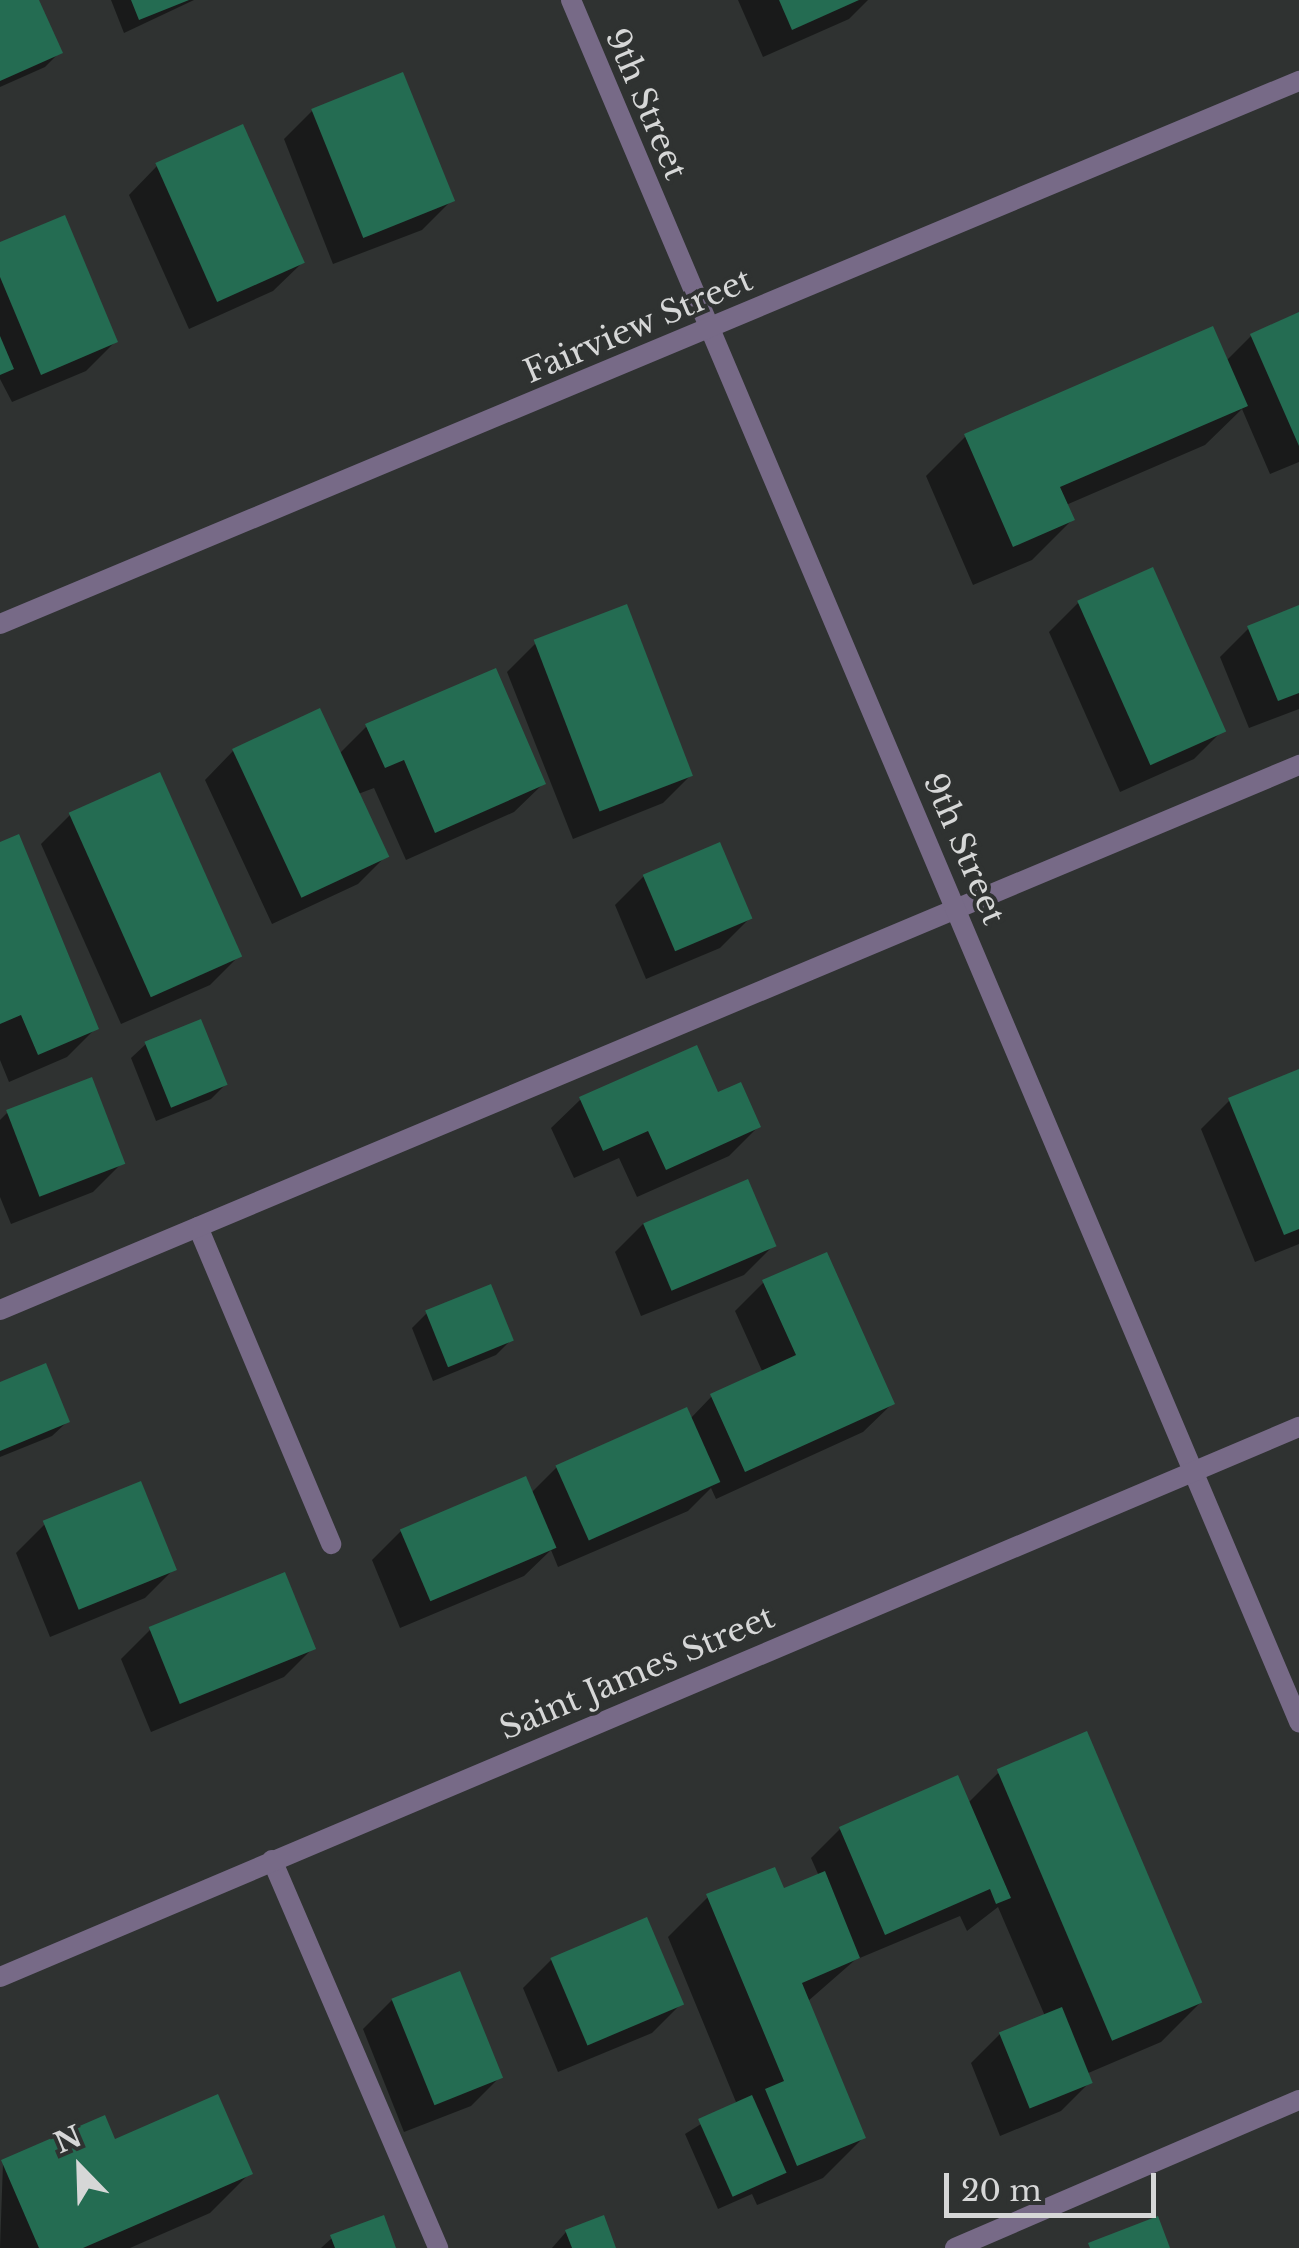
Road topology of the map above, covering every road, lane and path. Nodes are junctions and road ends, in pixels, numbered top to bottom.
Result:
1 (571, 0) edge
2 (1299, 81) edge
3 (708, 330) junction
4 (0, 624) edge
5 (1299, 765) edge
6 (957, 910) junction
7 (198, 1227) junction
8 (0, 1310) edge
9 (1299, 1427) edge
10 (1194, 1472) junction
11 (331, 1544) dead end
12 (1299, 1722) edge
13 (272, 1860) junction
14 (0, 1978) edge
15 (1299, 2100) edge
16 (438, 2248) edge
17 (955, 2248) edge

1 - 3 street, 9th Street
2 - 3 street, Fairview Street
3 - 4 street, Fairview Street
3 - 6 street, 9th Street
5 - 6 street
6 - 7 street
6 - 10 street, 9th Street
7 - 8 street
7 - 11 street
9 - 10 street, Saint James Street
10 - 12 street, 9th Street
10 - 13 street, Saint James Street
13 - 14 street, Saint James Street
13 - 16 street
15 - 17 street

